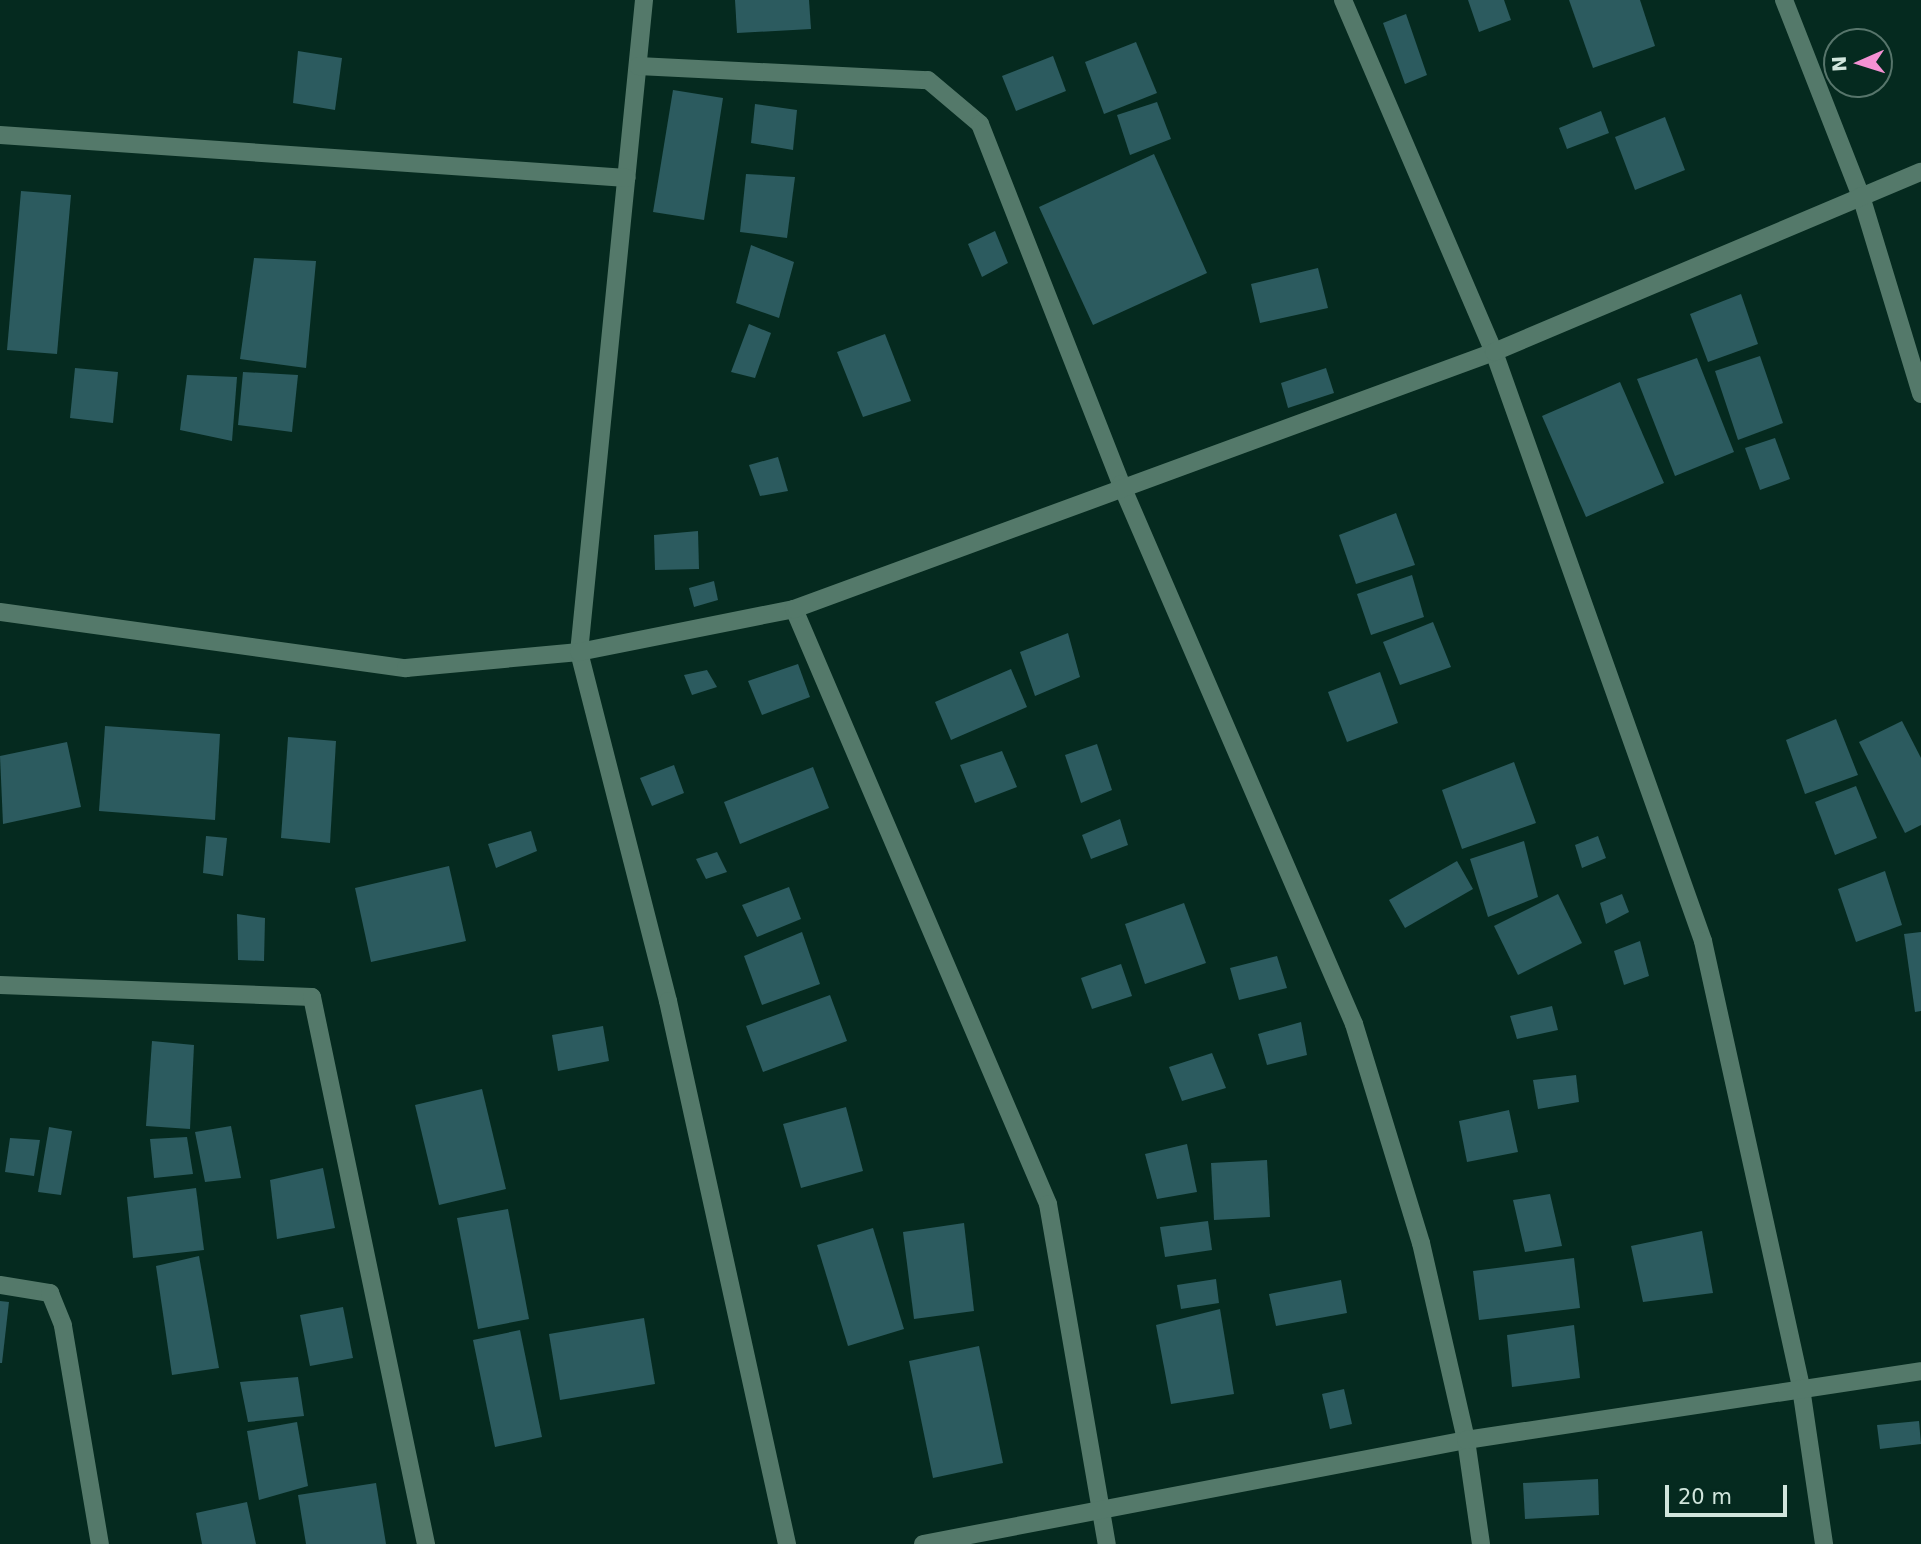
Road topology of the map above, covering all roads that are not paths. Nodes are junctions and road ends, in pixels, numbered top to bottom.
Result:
1 (644, 0) edge
2 (1343, 0) edge
3 (1784, 0) edge
4 (638, 66) junction
5 (0, 135) edge
6 (1921, 172) edge
7 (626, 178) junction
8 (1861, 196) junction
9 (1494, 352) junction
10 (1921, 394) edge
11 (1121, 484) junction
12 (794, 609) junction
13 (0, 612) edge
14 (579, 652) junction
15 (0, 985) edge
16 (0, 1285) edge
17 (1921, 1371) edge
18 (1801, 1388) junction
19 (1466, 1440) junction
20 (1102, 1510) junction
21 (100, 1544) edge
22 (426, 1544) edge
23 (787, 1544) edge
24 (923, 1544) edge
25 (1107, 1544) edge
26 (1481, 1544) edge
27 (1824, 1544) edge

1 - 4 street
2 - 9 street
3 - 8 street
4 - 7 street
4 - 11 street
5 - 7 street
6 - 8 street
7 - 14 street
8 - 9 street
8 - 10 street
9 - 11 street
9 - 18 street
11 - 12 street
11 - 19 street
12 - 14 street
12 - 20 street
13 - 14 street
14 - 23 street
15 - 22 street
16 - 21 street
17 - 18 street
18 - 19 street
18 - 27 street
19 - 20 street
19 - 26 street
20 - 24 street
20 - 25 street

